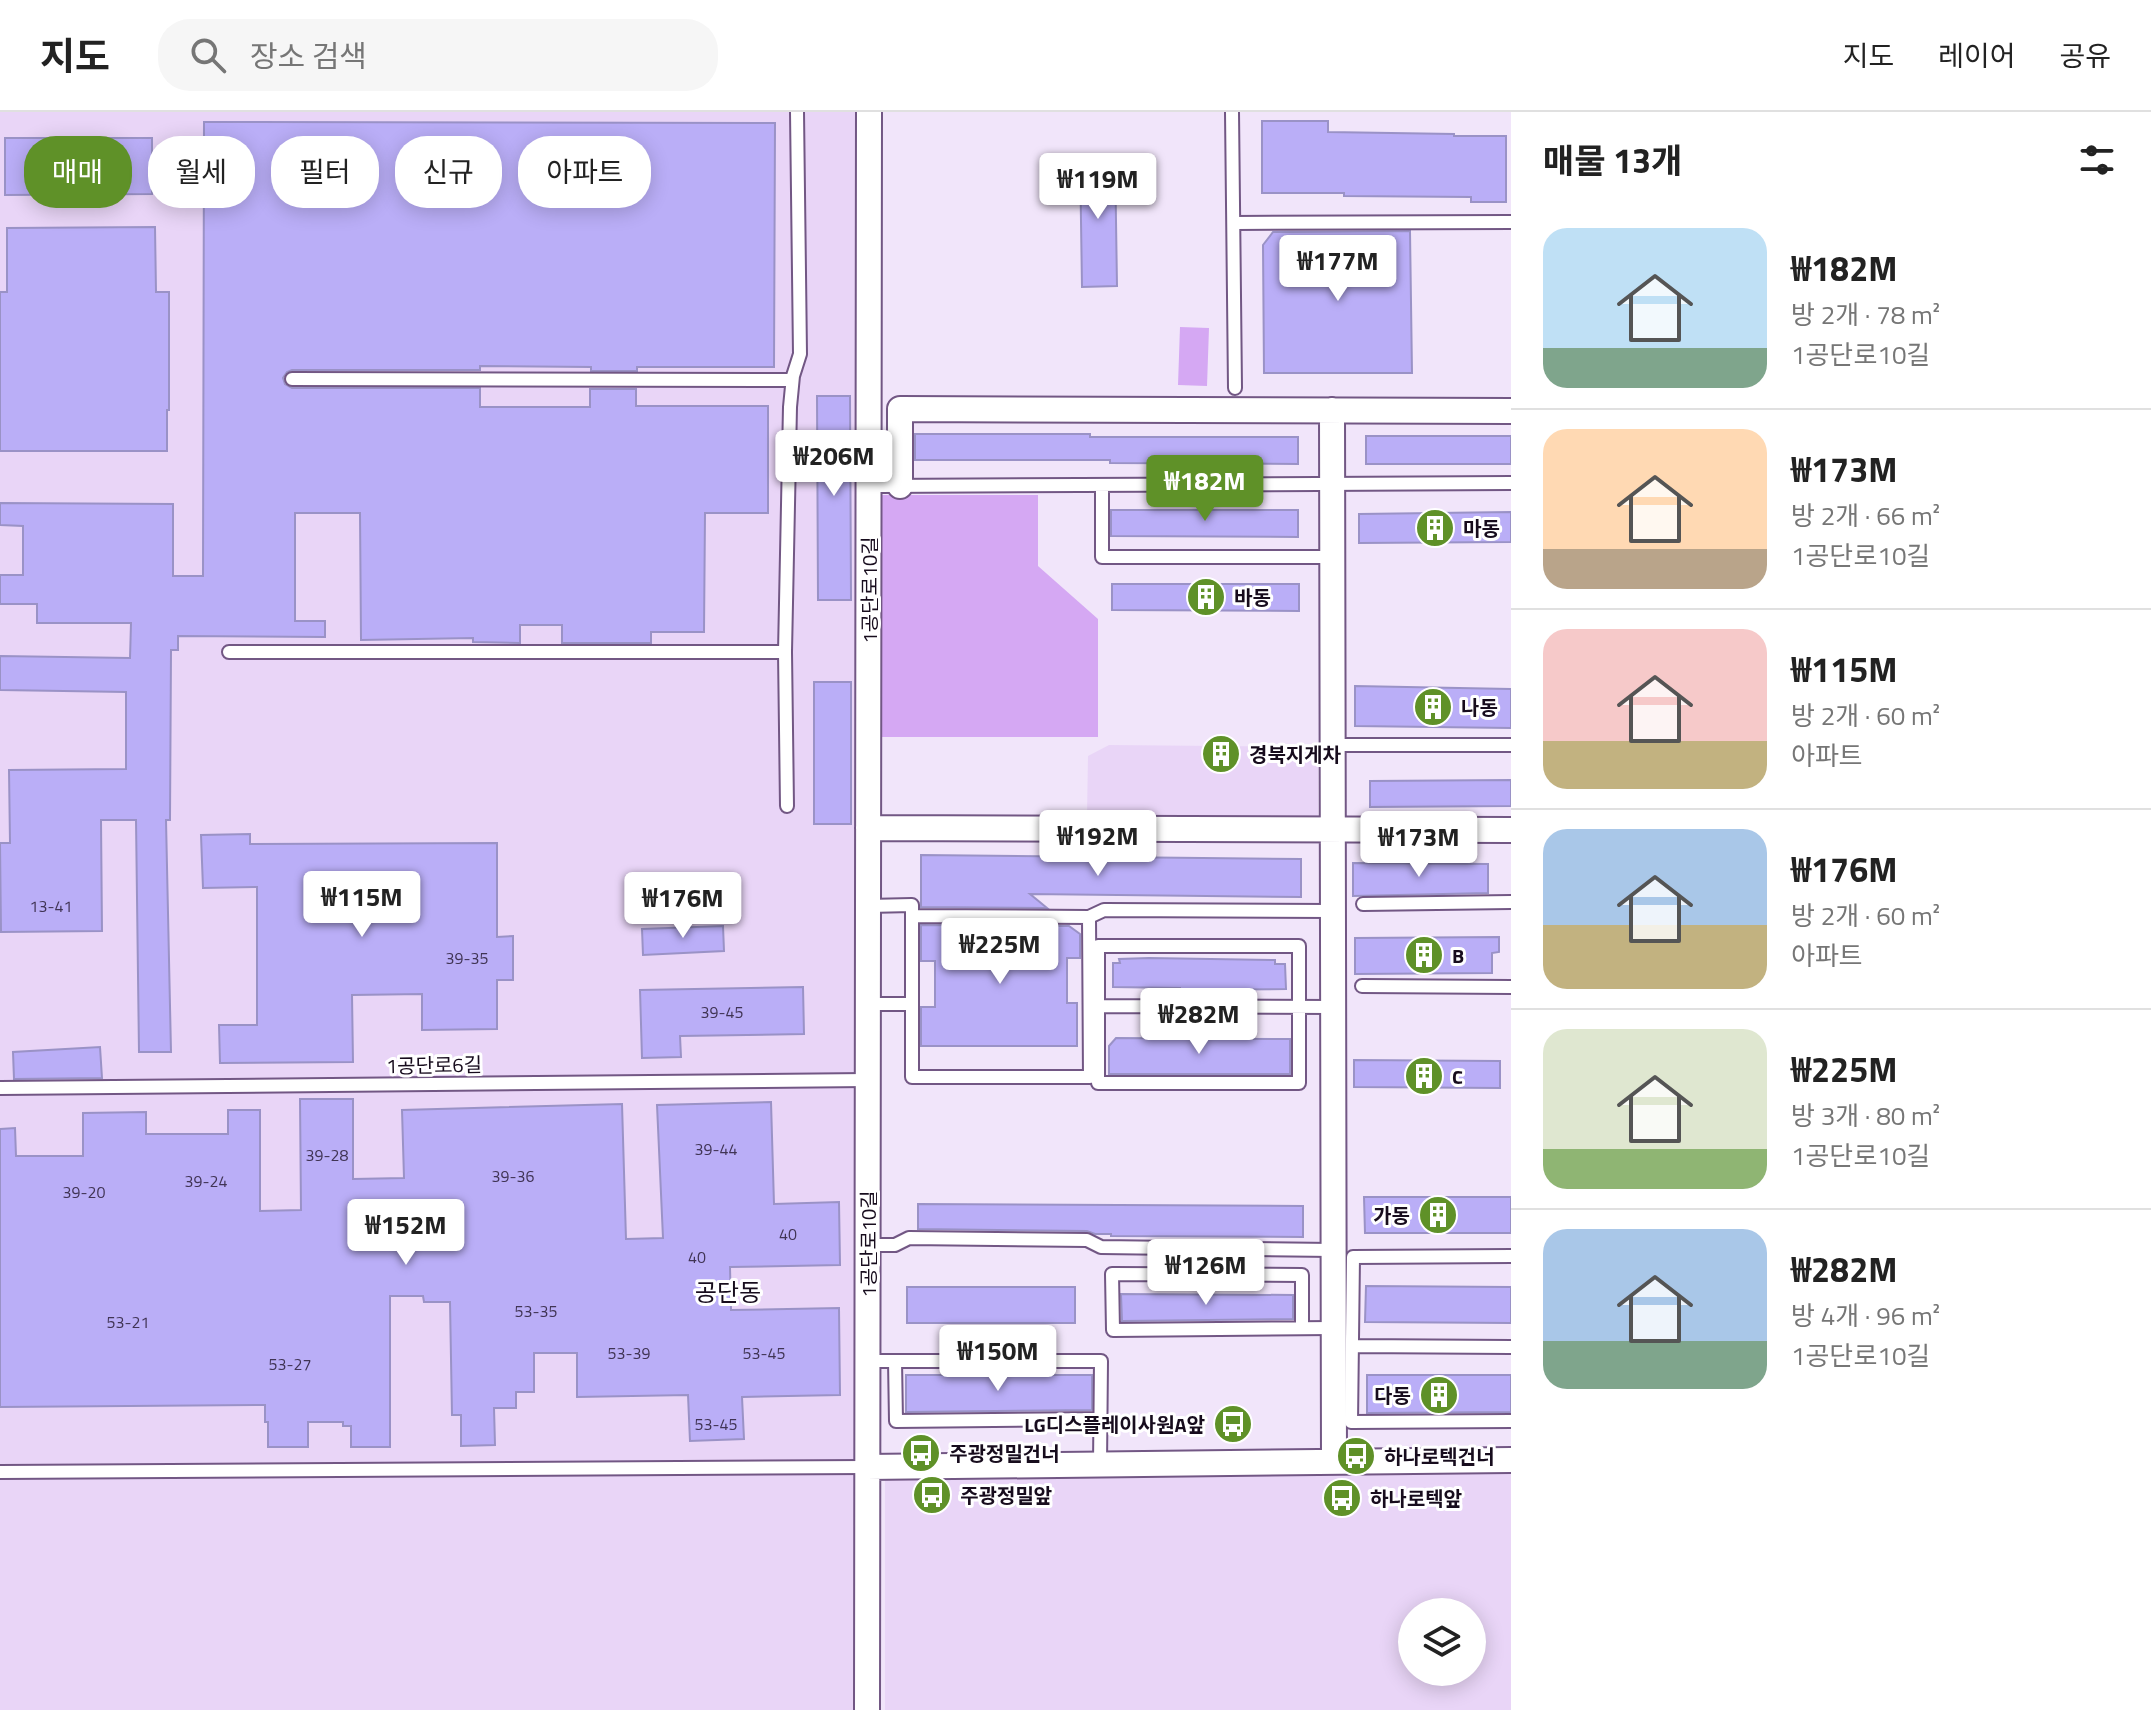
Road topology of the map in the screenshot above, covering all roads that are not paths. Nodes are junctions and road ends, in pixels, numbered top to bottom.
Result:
1 (797, 112) edge
2 (869, 112) edge
3 (1232, 112) edge
4 (1511, 222) edge
5 (1235, 223) junction
6 (292, 379) dead end
7 (792, 380) junction
8 (1235, 388) dead end
9 (1332, 410) junction
10 (1511, 411) edge
11 (1511, 483) edge
12 (1332, 485) junction
13 (890, 486) joint
14 (1102, 486) junction
15 (1332, 557) junction
16 (229, 652) dead end
17 (785, 652) junction
18 (1332, 745) junction
19 (1511, 745) edge
20 (787, 806) dead end
21 (868, 828) junction
22 (1332, 830) junction
23 (1511, 830) edge
24 (1511, 902) edge
25 (1363, 904) dead end
26 (868, 906) junction
27 (1333, 911) junction
28 (912, 916) junction
29 (1089, 917) junction
30 (1362, 986) dead end
31 (1511, 987) edge
32 (868, 1004) junction
33 (912, 1004) junction
34 (1098, 1006) junction
35 (1299, 1007) junction
36 (1333, 1007) junction
37 (868, 1080) junction
38 (0, 1088) edge
39 (868, 1245) junction
40 (1333, 1250) junction
41 (1511, 1256) edge
42 (1302, 1328) junction
43 (1333, 1328) junction
44 (1352, 1346) junction
45 (1511, 1347) edge
46 (868, 1361) junction
47 (895, 1361) junction
48 (1102, 1419) junction
49 (1511, 1421) edge
50 (1511, 1460) edge
51 (1334, 1462) junction
52 (1100, 1465) junction
53 (867, 1467) junction
54 (0, 1472) edge
55 (867, 1710) edge

1 - 7 lane
2 - 21 street, 1공단로10길
3 - 5 lane
4 - 5 lane
5 - 8 lane
6 - 7 lane
7 - 17 lane
9 - 10 street
9 - 12 street
9 - 13 street
11 - 12 lane
12 - 14 lane
12 - 15 street
13 - 14 lane
14 - 15 lane
15 - 18 street
16 - 17 lane
17 - 20 lane
18 - 19 lane
18 - 22 street
21 - 22 street
21 - 26 street, 1공단로10길
22 - 23 street
22 - 27 street
24 - 25 lane
26 - 28 lane
26 - 32 street, 1공단로10길
27 - 29 lane
27 - 36 street
28 - 29 lane
28 - 33 lane
29 - 33 lane
30 - 31 lane
32 - 33 lane
32 - 37 street, 1공단로10길
34 - 35 lane
34 - 35 lane
34 - 35 lane
35 - 36 lane
36 - 40 street
37 - 38 lane, 1공단로6길
37 - 39 street, 1공단로10길
39 - 40 lane
39 - 46 street, 1공단로10길
40 - 43 street
41 - 44 lane
42 - 42 lane
42 - 43 lane
43 - 51 street
44 - 45 lane
44 - 49 lane
46 - 47 lane
46 - 53 street, 1공단로10길
47 - 48 lane
47 - 48 lane
48 - 52 lane
50 - 51 street
51 - 52 street
52 - 53 street
53 - 54 lane
53 - 55 street, 1공단로10길

